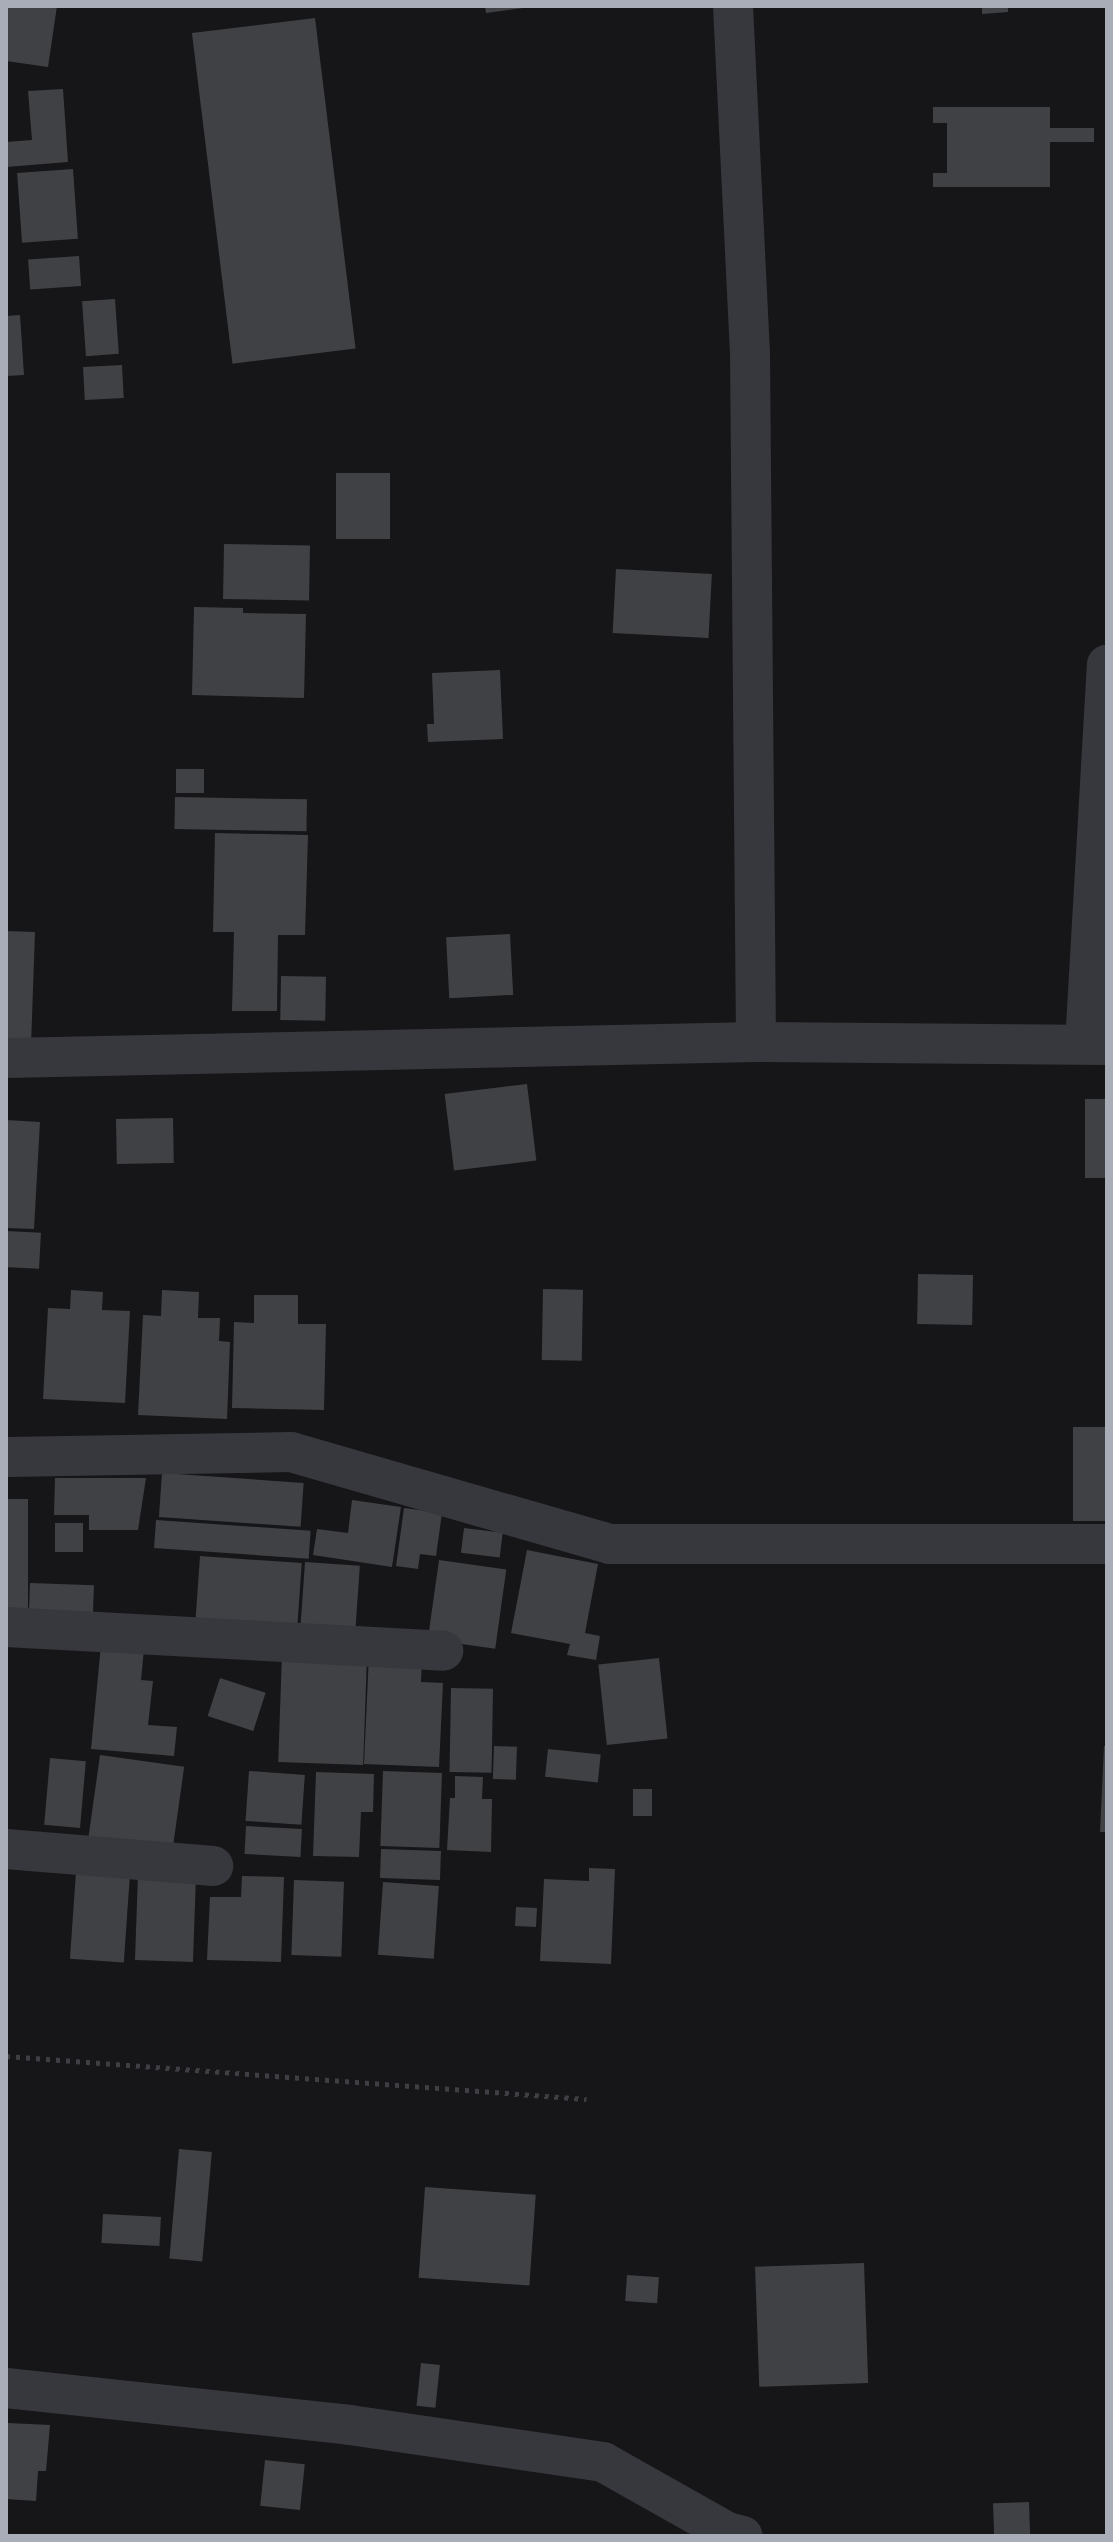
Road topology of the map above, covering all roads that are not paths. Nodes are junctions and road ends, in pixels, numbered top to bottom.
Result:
1 (733, 6) edge
2 (1107, 665) edge
3 (756, 1042) junction
4 (1096, 1044) edge
5 (6, 1058) edge
6 (6, 1457) edge
7 (1107, 1544) edge
8 (6, 1627) edge
9 (443, 1651) dead end
10 (6, 1849) edge
11 (213, 1866) dead end
12 (6, 2388) edge
13 (743, 2536) edge

1 - 3 street
2 - 4 street
3 - 4 street
3 - 5 street
6 - 7 street
8 - 9 street
10 - 11 street
12 - 13 street

